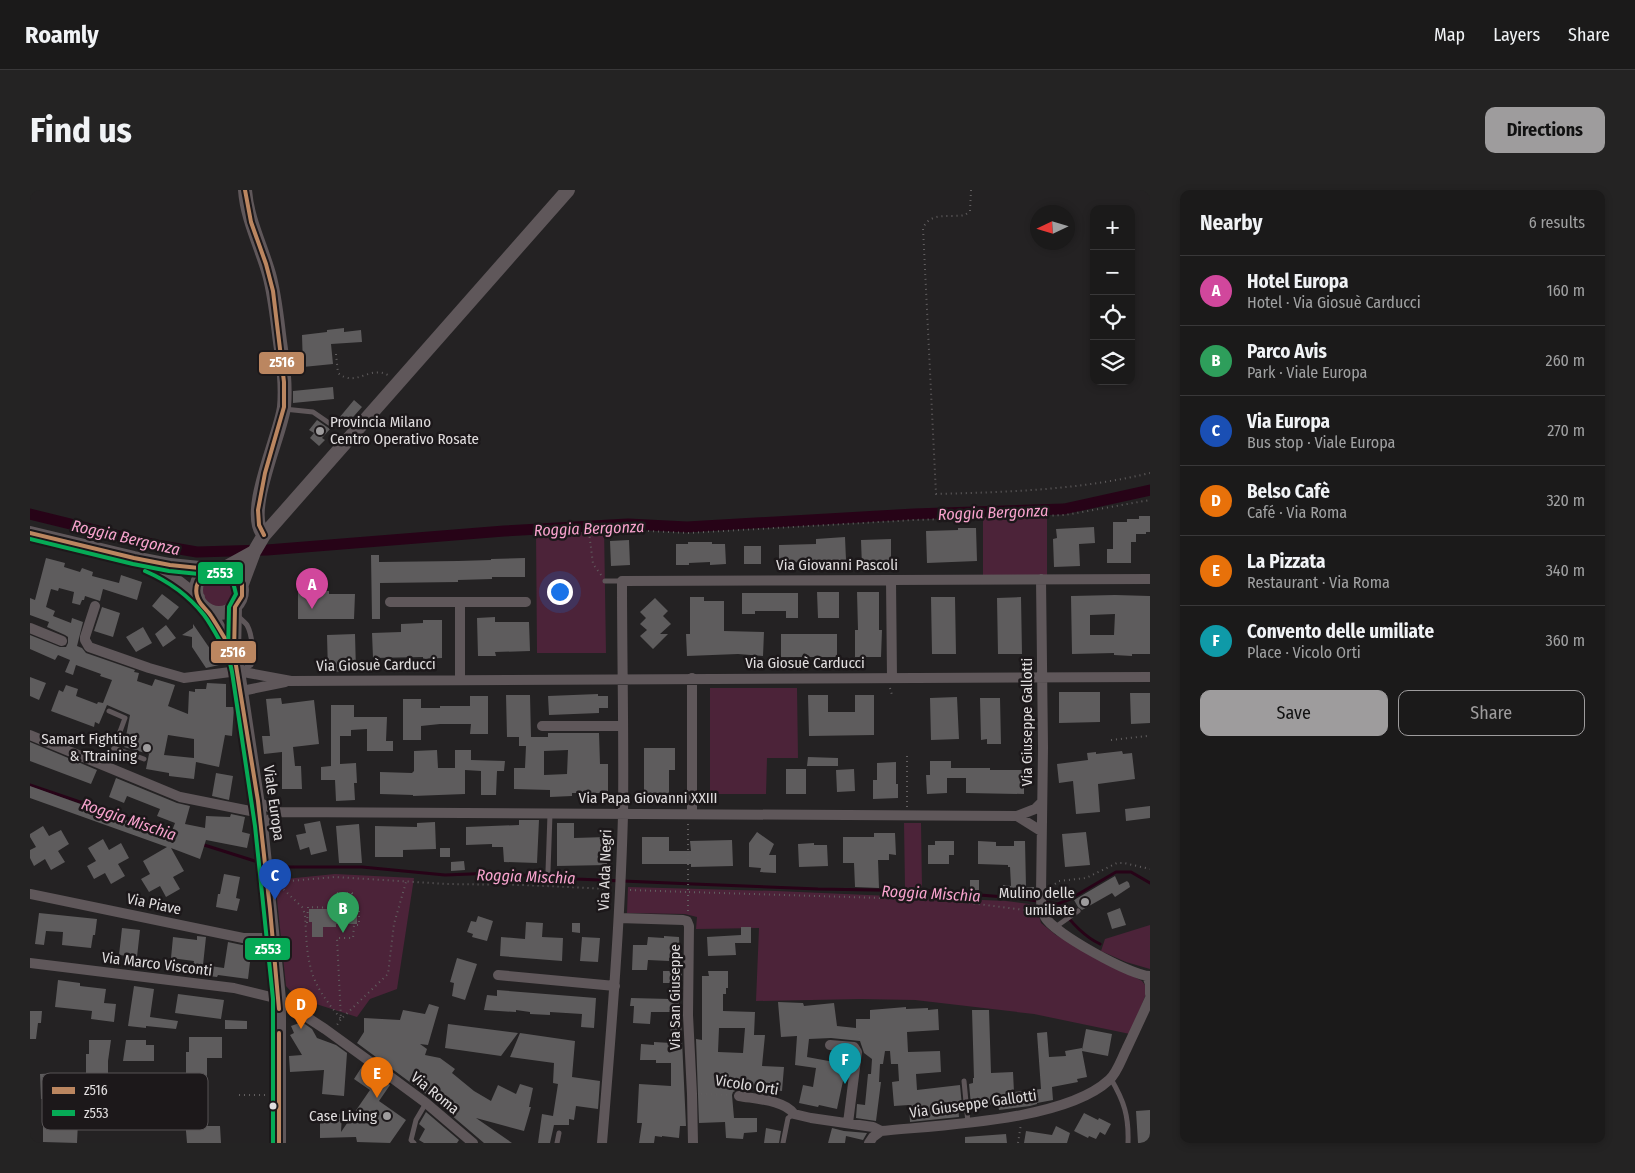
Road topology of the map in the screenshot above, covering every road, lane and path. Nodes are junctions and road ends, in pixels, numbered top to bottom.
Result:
1 (245, 190) edge
2 (568, 190) edge
3 (971, 190) edge
4 (336, 354) dead end
5 (398, 383) junction
6 (284, 409) junction
7 (328, 424) dead end
8 (1150, 472) edge
9 (1150, 500) edge
10 (30, 533) edge
11 (264, 535) junction
12 (254, 552) junction
13 (134, 558) junction
14 (225, 568) junction
15 (209, 569) junction
16 (1041, 579) junction
17 (1150, 579) edge
18 (622, 580) junction
19 (891, 580) junction
20 (605, 581) joint
21 (242, 584) junction
22 (198, 598) junction
23 (390, 602) dead end
24 (460, 602) junction
25 (526, 602) dead end
26 (95, 606) dead end
27 (208, 610) junction
28 (236, 611) junction
29 (30, 628) edge
30 (62, 640) dead end
31 (234, 653) junction
32 (238, 671) junction
33 (1150, 677) edge
34 (692, 678) junction
35 (892, 678) junction
36 (1043, 678) junction
37 (460, 679) junction
38 (622, 679) junction
39 (291, 680) junction
40 (242, 691) junction
41 (109, 711) dead end
42 (542, 726) dead end
43 (623, 726) junction
44 (30, 735) edge
45 (1147, 736) dead end
46 (1111, 740) dead end
47 (114, 748) junction
48 (907, 752) dead end
49 (144, 759) dead end
50 (107, 767) junction
51 (1041, 803) junction
52 (279, 812) junction
53 (550, 813) junction
54 (690, 813) junction
55 (260, 814) junction
56 (623, 814) junction
57 (907, 814) junction
58 (1017, 816) junction
59 (1041, 831) junction
60 (1150, 868) edge
61 (548, 871) dead end
62 (406, 882) junction
63 (620, 884) junction
64 (688, 892) junction
65 (30, 894) edge
66 (1041, 894) junction
67 (1042, 910) junction
68 (1078, 911) dead end
69 (619, 918) junction
70 (687, 921) junction
71 (306, 923) junction
72 (1054, 928) junction
73 (272, 935) junction
74 (30, 963) edge
75 (498, 975) dead end
76 (1148, 976) edge
77 (615, 986) junction
78 (1150, 994) edge
79 (1150, 998) edge
80 (279, 1000) junction
81 (341, 1019) junction
82 (330, 1032) junction
83 (830, 1045) dead end
84 (1110, 1079) junction
85 (964, 1081) dead end
86 (692, 1094) junction
87 (239, 1095) dead end
88 (271, 1095) dead end
89 (739, 1096) joint
90 (426, 1103) junction
91 (794, 1114) junction
92 (1023, 1115) junction
93 (848, 1123) junction
94 (968, 1123) junction
95 (881, 1131) junction
96 (559, 1133) dead end
97 (279, 1143) edge
98 (414, 1143) edge
99 (473, 1143) edge
100 (557, 1143) edge
101 (602, 1143) edge
102 (693, 1143) edge
103 (783, 1143) edge
104 (868, 1143) edge
105 (1018, 1143) edge
106 (1128, 1143) edge

1 - 6 street
2 - 5 street
3 - 8 path
4 - 5 path
5 - 11 street
6 - 7 lane
6 - 11 street
9 - 20 path
10 - 13 street
11 - 12 street
12 - 14 street
12 - 21 street
13 - 15 street
13 - 22 street
14 - 15 street
14 - 21 street
15 - 22 street
16 - 17 street, Via Giovanni Pascoli
16 - 19 street, Via Giovanni Pascoli
16 - 36 street, Via Giuseppe Gallotti
18 - 19 street, Via Giovanni Pascoli
18 - 20 lane
18 - 38 street
19 - 35 street
21 - 28 street
22 - 27 street
23 - 24 street
24 - 25 street
24 - 37 street
26 - 32 street
27 - 28 street
27 - 31 street, Viale Europa
28 - 31 street, Viale Europa
28 - 32 lane
29 - 30 street
31 - 32 street, Viale Europa
32 - 39 street, Via Giosuè Carducci
32 - 40 street, Viale Europa
33 - 36 street, Via Giosuè Carducci
34 - 35 street, Via Giosuè Carducci
34 - 38 street, Via Giosuè Carducci
34 - 54 street
35 - 36 street, Via Giosuè Carducci
36 - 51 street, Via Giuseppe Gallotti
37 - 38 street, Via Giosuè Carducci
37 - 39 street, Via Giosuè Carducci
38 - 43 street, Via Ada Negri
39 - 40 street, Via Giosuè Carducci
40 - 55 street, Viale Europa
41 - 47 lane
42 - 43 street
43 - 56 street, Via Ada Negri
44 - 50 street
45 - 46 path
47 - 49 lane
47 - 50 lane
48 - 57 path
50 - 55 street
51 - 58 street
51 - 59 street, Via Giuseppe Gallotti
52 - 53 street, Via Papa Giovanni XXIII
52 - 55 street
52 - 55 street
53 - 56 street, Via Papa Giovanni XXIII
53 - 61 lane
54 - 56 street, Via Papa Giovanni XXIII
54 - 57 street, Via Papa Giovanni XXIII
54 - 64 path
55 - 73 street, Viale Europa
56 - 63 street, Via Ada Negri
57 - 58 street, Via Papa Giovanni XXIII
58 - 59 street
59 - 66 street, Via Giuseppe Gallotti
60 - 66 path
62 - 63 path
62 - 71 path
62 - 81 path
63 - 64 path
63 - 69 street, Via Ada Negri
64 - 67 path
64 - 70 path
65 - 73 street, Via Piave
66 - 67 street, Via Giuseppe Gallotti
67 - 72 street
68 - 72 lane
69 - 70 street
69 - 77 street, Via Ada Negri
70 - 86 street, Via San Giuseppe
71 - 81 path
71 - 81 path
72 - 76 street
73 - 80 street, Viale Europa
74 - 80 street, Via Marco Visconti
75 - 77 street
76 - 78 street
77 - 101 street, Via Ada Negri
79 - 84 street
80 - 82 street, Via Roma
80 - 97 street, Viale Europa
81 - 82 path
82 - 90 street, Via Roma
83 - 93 street
84 - 92 street, Via Giuseppe Gallotti
84 - 106 lane
85 - 94 lane
86 - 89 path, Vicolo Orti
86 - 102 street, Via San Giuseppe
87 - 88 path
89 - 91 street, Vicolo Orti
90 - 98 lane
90 - 99 street, Via Roma
91 - 93 street, Vicolo Orti
91 - 103 lane, Vicolo Orti
92 - 94 street, Via Giuseppe Gallotti
92 - 105 path
93 - 95 street, Vicolo Orti
94 - 95 street, Via Giuseppe Gallotti
95 - 104 street
96 - 100 lane

